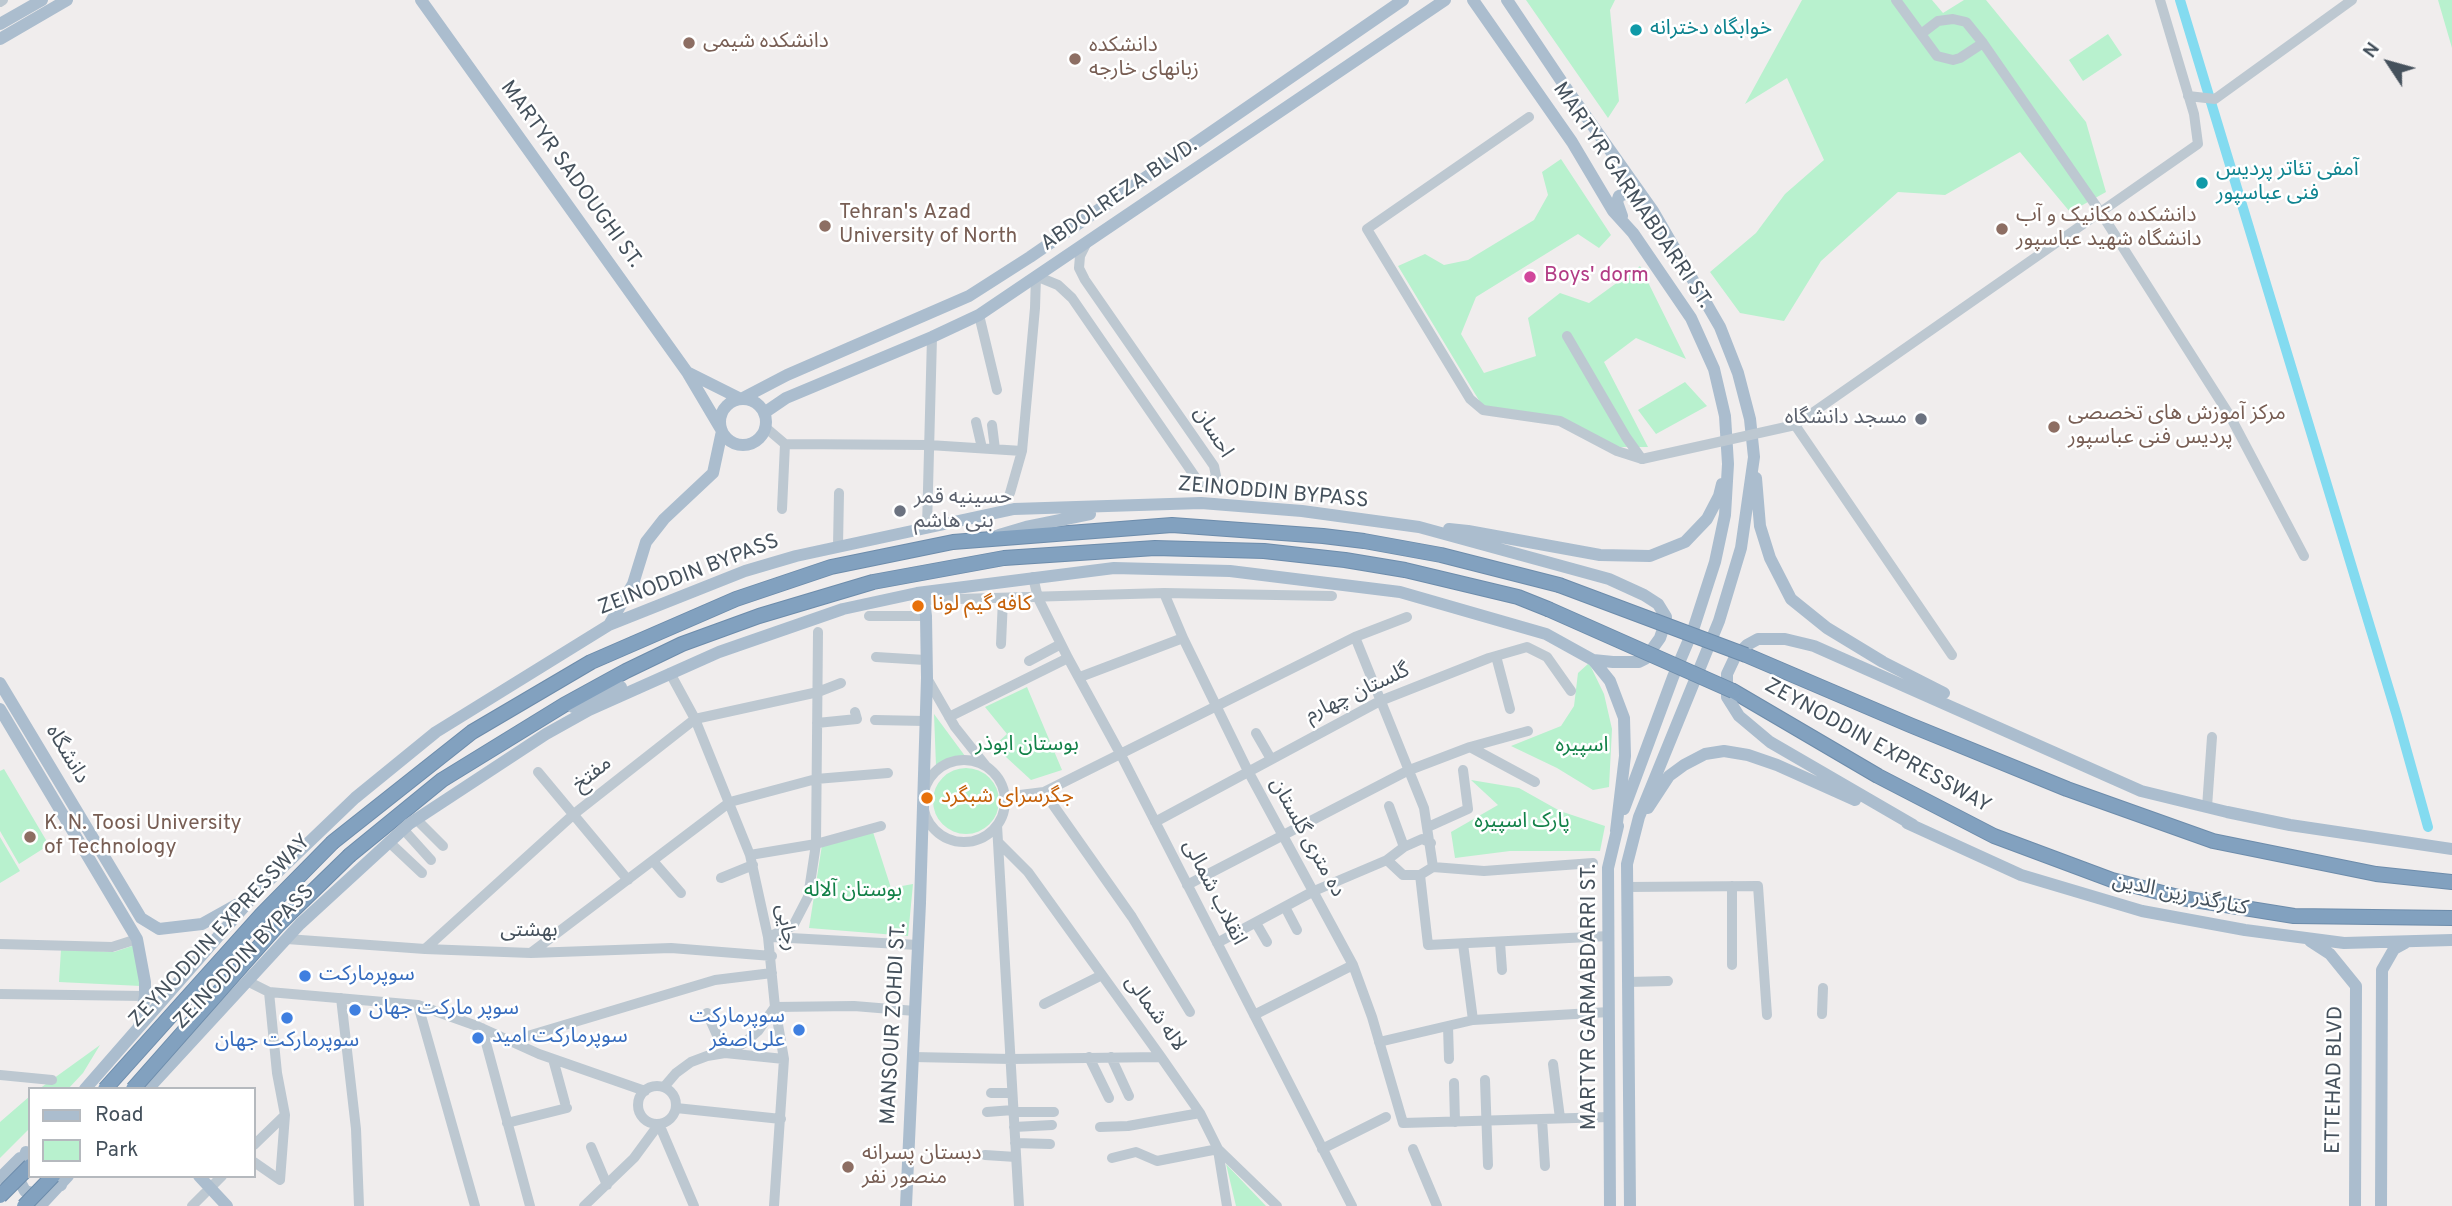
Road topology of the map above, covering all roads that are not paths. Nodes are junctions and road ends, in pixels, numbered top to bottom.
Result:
1 (42, 0) edge
2 (67, 0) edge
3 (421, 0) edge
4 (1403, 0) edge
5 (1445, 0) edge
6 (1474, 0) edge
7 (1507, 0) edge
8 (1896, 0) edge
9 (2160, 0) edge
10 (2352, 0) edge
11 (0, 24) edge
12 (1920, 34) junction
13 (0, 39) edge
14 (1983, 43) junction
15 (2188, 96) junction
16 (1529, 117) dead end
17 (1653, 211) junction
18 (2101, 214) junction
19 (1633, 233) junction
20 (1088, 240) junction
21 (1036, 276) junction
22 (1095, 295) junction
23 (1076, 305) junction
24 (979, 315) junction
25 (1567, 336) dead end
26 (932, 337) junction
27 (687, 372) junction
28 (787, 375) junction
29 (997, 390) dead end
30 (793, 395) junction
31 (741, 399) junction
32 (764, 413) junction
33 (976, 422) dead end
34 (992, 425) dead end
35 (1795, 425) junction
36 (765, 427) junction
37 (722, 431) junction
38 (785, 444) junction
39 (929, 445) junction
40 (982, 448) junction
41 (995, 449) junction
42 (1022, 451) junction
43 (1754, 457) junction
44 (1642, 459) junction
45 (1728, 464) junction
46 (839, 493) dead end
47 (1010, 493) dead end
48 (1156, 505) junction
49 (782, 509) dead end
50 (927, 527) junction
51 (1419, 527) junction
52 (986, 539) junction
53 (838, 546) junction
54 (2304, 556) dead end
55 (1033, 577) junction
56 (1164, 593) junction
57 (923, 596) junction
58 (1332, 596) dead end
59 (1003, 598) junction
60 (1038, 598) junction
61 (869, 616) dead end
62 (926, 616) junction
63 (1406, 617) dead end
64 (609, 625) junction
65 (818, 632) dead end
66 (1355, 637) junction
67 (1183, 638) junction
68 (1061, 644) junction
69 (1000, 645) dead end
70 (719, 652) junction
71 (1952, 655) dead end
72 (1496, 656) junction
73 (876, 657) dead end
74 (1068, 658) junction
75 (925, 660) junction
76 (1592, 660) junction
77 (1029, 661) dead end
78 (670, 673) junction
79 (1080, 677) junction
80 (927, 678) junction
81 (0, 683) edge
82 (841, 683) dead end
83 (1571, 691) dead end
84 (818, 692) junction
85 (1381, 701) junction
86 (1216, 707) junction
87 (1510, 709) dead end
88 (7, 712) edge
89 (855, 712) dead end
90 (949, 718) junction
91 (695, 719) junction
92 (875, 720) dead end
93 (925, 720) junction
94 (817, 723) junction
95 (522, 730) junction
96 (1528, 731) dead end
97 (1256, 733) dead end
98 (2023, 737) junction
99 (2212, 737) dead end
100 (1470, 747) junction
101 (1121, 755) junction
102 (1271, 759) junction
103 (989, 769) junction
104 (1463, 770) dead end
105 (1248, 771) junction
106 (1407, 771) junction
107 (538, 772) dead end
108 (888, 773) dead end
109 (816, 779) junction
110 (1535, 782) dead end
111 (1044, 792) junction
112 (1004, 797) junction
113 (730, 802) junction
114 (923, 803) junction
115 (74, 806) junction
116 (1389, 806) dead end
117 (2207, 807) junction
118 (62, 812) junction
119 (574, 814) junction
120 (416, 819) junction
121 (1155, 822) junction
122 (997, 825) junction
123 (1913, 825) junction
124 (881, 826) dead end
125 (1428, 827) junction
126 (403, 829) junction
127 (1616, 831) junction
128 (1282, 835) junction
129 (389, 842) junction
130 (999, 843) junction
131 (1431, 843) junction
132 (816, 844) junction
133 (443, 846) dead end
134 (1405, 847) junction
135 (2452, 849) edge
136 (431, 860) dead end
137 (751, 860) junction
138 (1387, 860) junction
139 (653, 861) junction
140 (1593, 863) dead end
141 (1627, 864) junction
142 (1433, 867) junction
143 (422, 873) dead end
144 (1420, 875) junction
145 (720, 878) dead end
146 (628, 880) junction
147 (2452, 881) edge
148 (1187, 884) junction
149 (1732, 886) junction
150 (1627, 887) junction
151 (1314, 891) junction
152 (257, 892) junction
153 (681, 893) dead end
154 (1285, 907) junction
155 (2452, 918) edge
156 (1256, 923) junction
157 (1297, 930) dead end
158 (218, 936) junction
159 (1609, 936) junction
160 (768, 937) junction
161 (2303, 938) junction
162 (137, 939) junction
163 (287, 939) junction
164 (2452, 940) edge
165 (2407, 941) junction
166 (1267, 942) dead end
167 (1500, 942) junction
168 (1217, 943) junction
169 (0, 944) edge
170 (1463, 944) junction
171 (918, 945) junction
172 (425, 949) junction
173 (531, 953) junction
174 (772, 956) junction
175 (1353, 965) junction
176 (1732, 965) dead end
177 (1503, 970) dead end
178 (772, 973) junction
179 (1102, 975) junction
180 (247, 981) junction
181 (1668, 981) dead end
182 (1628, 982) junction
183 (1823, 988) dead end
184 (269, 992) junction
185 (0, 994) edge
186 (145, 996) junction
187 (2357, 997) junction
188 (341, 998) junction
189 (2381, 1002) junction
190 (1044, 1004) dead end
191 (418, 1005) junction
192 (775, 1007) junction
193 (915, 1011) junction
194 (1190, 1012) dead end
195 (1609, 1012) junction
196 (707, 1013) dead end
197 (1822, 1014) dead end
198 (1254, 1015) junction
199 (1767, 1015) dead end
200 (1473, 1020) junction
201 (1448, 1026) junction
202 (481, 1028) junction
203 (138, 1029) junction
204 (534, 1033) junction
205 (511, 1041) junction
206 (1379, 1042) junction
207 (725, 1053) junction
208 (539, 1054) junction
209 (913, 1057) junction
210 (1088, 1057) junction
211 (1111, 1057) junction
212 (1161, 1057) junction
213 (553, 1059) junction
214 (784, 1059) junction
215 (1011, 1059) junction
216 (1449, 1059) dead end
217 (1553, 1064) dead end
218 (0, 1075) edge
219 (52, 1080) dead end
220 (1485, 1080) dead end
221 (1454, 1083) dead end
222 (87, 1087) edge
223 (107, 1087) edge
224 (135, 1087) edge
225 (150, 1087) edge
226 (664, 1087) junction
227 (645, 1091) junction
228 (991, 1093) dead end
229 (1012, 1093) junction
230 (1129, 1096) dead end
231 (1109, 1098) dead end
232 (676, 1108) junction
233 (1013, 1111) junction
234 (987, 1112) dead end
235 (1054, 1112) dead end
236 (1200, 1113) junction
237 (285, 1115) junction
238 (1386, 1116) dead end
239 (1610, 1116) junction
240 (1560, 1118) junction
241 (781, 1119) junction
242 (1542, 1119) junction
243 (1486, 1121) junction
244 (1455, 1122) junction
245 (507, 1123) junction
246 (659, 1124) junction
247 (1052, 1125) dead end
248 (1014, 1127) junction
249 (1100, 1127) dead end
250 (256, 1143) edge
251 (1015, 1143) junction
252 (1049, 1144) dead end
253 (591, 1147) dead end
254 (1218, 1149) junction
255 (1322, 1149) junction
256 (1413, 1149) dead end
257 (985, 1155) dead end
258 (28, 1156) edge
259 (1016, 1157) junction
260 (1112, 1158) dead end
261 (256, 1163) edge
262 (1488, 1165) dead end
263 (1545, 1166) dead end
264 (0, 1178) edge
265 (192, 1178) edge
266 (200, 1178) edge
267 (220, 1178) edge
268 (61, 1179) edge
269 (607, 1185) junction
270 (207, 1190) junction
271 (0, 1196) edge
272 (357, 1204) edge
273 (24, 1206) edge
274 (40, 1206) edge
275 (192, 1206) edge
276 (217, 1206) edge
277 (227, 1206) edge
278 (475, 1206) edge
279 (530, 1206) edge
280 (583, 1206) edge
281 (694, 1206) edge
282 (774, 1206) edge
283 (906, 1206) edge
284 (1018, 1206) edge
285 (1227, 1206) edge
286 (1277, 1206) edge
287 (1352, 1206) edge
288 (1437, 1206) edge
289 (1611, 1206) edge
290 (1630, 1206) edge
291 (2355, 1206) edge
292 (2381, 1206) edge

1 - 11 main road
2 - 13 main road
3 - 27 main road, MARTYR SADOUGHI ST.
4 - 28 main road, ABDOLREZA BLVD.
5 - 20 main road, ABDOLREZA BLVD.
6 - 19 main road, MARTYR GARMABDARRI ST.
7 - 17 main road, MARTYR GARMABDARRI ST.
8 - 12 street
9 - 15 street
10 - 15 street
12 - 14 street
12 - 14 street
14 - 18 street
15 - 18 street
16 - 44 street
17 - 19 main road
17 - 43 main road, MARTYR GARMABDARRI ST.
18 - 35 street
18 - 54 street
19 - 45 main road, MARTYR GARMABDARRI ST.
20 - 21 main road, ABDOLREZA BLVD.
20 - 22 street, احسان
21 - 23 street, احسان
21 - 24 main road, ABDOLREZA BLVD.
21 - 42 street
22 - 23 street
22 - 23 street, احسان
24 - 26 main road, ABDOLREZA BLVD.
24 - 29 street
25 - 44 street
26 - 30 main road, ABDOLREZA BLVD.
26 - 39 street
27 - 31 main road
27 - 37 main road, MARTYR SADOUGHI ST.
28 - 30 main road
28 - 31 main road, ABDOLREZA BLVD.
30 - 32 main road, ABDOLREZA BLVD.
31 - 32 main road
31 - 37 main road
32 - 36 main road
33 - 40 street
34 - 41 street
35 - 44 street, bridge
35 - 71 street
36 - 37 main road
36 - 38 street
37 - 64 main road
38 - 39 street
38 - 49 street
39 - 40 street
39 - 50 street
40 - 41 street
41 - 42 street
42 - 47 street
43 - 98 main road
43 - 141 main road, MARTYR GARMABDARRI ST.
45 - 51 main road
45 - 127 main road, MARTYR GARMABDARRI ST.
46 - 53 street
48 - 50 main road, ZEINODDIN BYPASS
48 - 51 main road, ZEINODDIN BYPASS
48 - 52 main road
50 - 53 main road, ZEINODDIN BYPASS
51 - 76 main road, ZEINODDIN BYPASS
52 - 147 highway, ZEYNODDIN EXPRESSWAY, bridge
52 - 223 highway, ZEYNODDIN EXPRESSWAY, bridge
53 - 64 main road, ZEINODDIN BYPASS
55 - 57 main road, ZEINODDIN BYPASS
55 - 60 street, انقلاب شمالی
55 - 76 main road, ZEINODDIN BYPASS
56 - 58 street
56 - 60 street
56 - 67 street, ده متری گلستان
57 - 59 street
57 - 62 main road, MANSOUR ZOHDI ST.
57 - 70 main road, ZEINODDIN BYPASS
59 - 60 street
59 - 69 street
60 - 68 street, انقلاب شمالی
61 - 62 street
62 - 75 main road, MANSOUR ZOHDI ST.
63 - 66 street
64 - 152 main road, ZEINODDIN BYPASS
65 - 84 street
66 - 85 street
66 - 86 street
67 - 79 street
67 - 86 street, ده متری گلستان
68 - 74 street, انقلاب شمالی
68 - 77 street
70 - 78 main road, ZEINODDIN BYPASS
70 - 95 main road
72 - 83 street, گلستان چهارم
72 - 85 street, گلستان چهارم
72 - 87 street
73 - 75 street
74 - 79 street, انقلاب شمالی
74 - 90 street
75 - 80 main road, MANSOUR ZOHDI ST.
76 - 127 main road
78 - 91 street, رجایی
78 - 120 main road, ZEINODDIN BYPASS
79 - 101 street, انقلاب شمالی
80 - 90 street
80 - 93 main road, MANSOUR ZOHDI ST.
81 - 88 main road, دانشگاه
82 - 84 street, مفتخ
84 - 91 street, مفتخ
84 - 94 street
85 - 102 street, گلستان چهارم
85 - 106 street
86 - 101 street
86 - 105 street, ده متری گلستان
88 - 115 main road, دانشگاه
88 - 118 main road, دانشگاه
89 - 94 street
90 - 103 street
91 - 113 street, رجایی
91 - 119 street, مفتخ
92 - 93 street
93 - 114 main road, MANSOUR ZOHDI ST.
94 - 109 street
95 - 155 highway, ZEYNODDIN EXPRESSWAY, bridge
95 - 224 highway, ZEYNODDIN EXPRESSWAY, bridge
96 - 100 street
97 - 102 street
98 - 117 main road
98 - 123 main road
99 - 117 street
100 - 106 street
100 - 110 street
101 - 111 street
101 - 121 street, انقلاب شمالی
102 - 105 street, گلستان چهارم
103 - 112 street
103 - 114 street
104 - 125 street
105 - 121 street, گلستان چهارم
105 - 128 street, ده متری گلستان
106 - 125 street
106 - 128 street
107 - 119 street
108 - 109 street
109 - 113 street
109 - 132 street
111 - 112 street
111 - 194 street
112 - 122 street
113 - 137 street, رجایی
113 - 139 street
114 - 122 street
114 - 171 main road, MANSOUR ZOHDI ST.
115 - 118 main road
115 - 152 main road, دانشگاه
116 - 134 street
117 - 135 main road
118 - 162 main road, دانشگاه
119 - 146 street
119 - 172 street, مفتخ
120 - 126 main road, ZEINODDIN BYPASS
120 - 133 street
121 - 148 street, انقلاب شمالی
122 - 130 street
123 - 141 main road
123 - 161 main road, کنارگذر زین الدین
124 - 132 street
125 - 131 street
126 - 129 main road, ZEINODDIN BYPASS
126 - 136 street
127 - 159 main road, MARTYR GARMABDARRI ST.
128 - 148 street
128 - 151 street, ده متری گلستان
129 - 143 street
129 - 163 main road, ZEINODDIN BYPASS
130 - 179 street, لاله شمالی
130 - 215 street
131 - 134 street
131 - 142 street
132 - 137 street
132 - 160 street
134 - 138 street
137 - 145 street
137 - 160 street, رجایی
138 - 144 street
138 - 151 street
139 - 146 street
139 - 153 street
140 - 142 street
141 - 150 main road, MARTYR GARMABDARRI ST.
142 - 144 street
144 - 170 street
146 - 173 street
148 - 168 street, انقلاب شمالی
149 - 150 street
149 - 176 street
149 - 199 street
150 - 182 main road, MARTYR GARMABDARRI ST.
151 - 154 street
151 - 175 street, ده متری گلستان
152 - 158 main road, ZEINODDIN BYPASS
154 - 156 street
154 - 157 street
156 - 166 street
156 - 168 street
158 - 180 main road
158 - 203 main road, ZEINODDIN BYPASS
159 - 167 street
159 - 195 main road, MARTYR GARMABDARRI ST.
160 - 171 street
160 - 174 street, رجایی
161 - 165 main road, کنارگذر زین الدین
161 - 187 main road, ETTEHAD BLVD
162 - 169 street
162 - 186 main road, دانشگاه
163 - 172 street, بهشتی
163 - 180 main road, ZEINODDIN BYPASS
164 - 165 main road, کنارگذر زین الدین
165 - 189 main road, ETTEHAD BLVD
167 - 170 street
167 - 177 street
168 - 198 street, انقلاب شمالی
170 - 200 street
171 - 193 main road, MANSOUR ZOHDI ST.
172 - 173 street, بهشتی
173 - 174 street, بهشتی
174 - 178 street, رجایی
175 - 198 street
175 - 206 street, ده متری گلستان
178 - 192 street, رجایی
178 - 204 street
179 - 190 street
179 - 212 street, لاله شمالی
180 - 184 street
180 - 225 main road, ZEINODDIN BYPASS
181 - 182 street
182 - 290 main road, MARTYR GARMABDARRI ST.
183 - 197 street
184 - 188 street
184 - 237 street
185 - 186 street
186 - 203 main road, دانشگاه
187 - 189 main road
187 - 291 main road, ETTEHAD BLVD
188 - 191 street
188 - 272 street
189 - 292 main road, ETTEHAD BLVD
191 - 202 street
191 - 278 street
192 - 193 street
192 - 207 street
192 - 214 street, رجایی
193 - 209 main road, MANSOUR ZOHDI ST.
195 - 200 street
195 - 239 main road, MARTYR GARMABDARRI ST.
196 - 207 street
198 - 255 street, انقلاب شمالی
200 - 201 street
201 - 206 street
201 - 216 street
202 - 205 street
202 - 245 street
203 - 222 main road, ZEINODDIN BYPASS
204 - 205 street
204 - 208 street
205 - 208 street
206 - 244 street, ده متری گلستان
207 - 214 street
207 - 226 street
208 - 213 street
209 - 215 street
209 - 283 main road, MANSOUR ZOHDI ST.
210 - 211 street
210 - 215 street
210 - 231 street
211 - 212 street
211 - 230 street
212 - 236 street, لاله شمالی
213 - 227 street
213 - 245 street
214 - 241 street, رجایی
215 - 229 street
217 - 240 street
218 - 219 street
220 - 243 street
221 - 244 street
226 - 227 street
226 - 232 street
227 - 246 street
228 - 229 street
229 - 233 street
232 - 241 street
232 - 246 street
233 - 234 street
233 - 235 street
233 - 248 street
236 - 249 street
236 - 254 street, لاله شمالی
237 - 250 street
237 - 261 street
238 - 255 street
239 - 240 street
239 - 289 main road, MARTYR GARMABDARRI ST.
240 - 242 street
241 - 282 street, رجایی
242 - 243 street
242 - 263 street
243 - 244 street
243 - 262 street
245 - 279 street
246 - 269 street
246 - 281 street
247 - 248 street
248 - 251 street
251 - 252 street
251 - 259 street
253 - 269 street
254 - 260 street
254 - 285 street
254 - 286 street, لاله شمالی
255 - 287 street, انقلاب شمالی
256 - 288 street
257 - 259 street
258 - 264 main road
258 - 268 main road
258 - 271 highway, bridge
259 - 284 street
265 - 270 main road
266 - 270 main road
267 - 270 street
268 - 273 highway, bridge
268 - 274 main road
269 - 280 street
270 - 275 street
270 - 276 main road
270 - 277 main road

